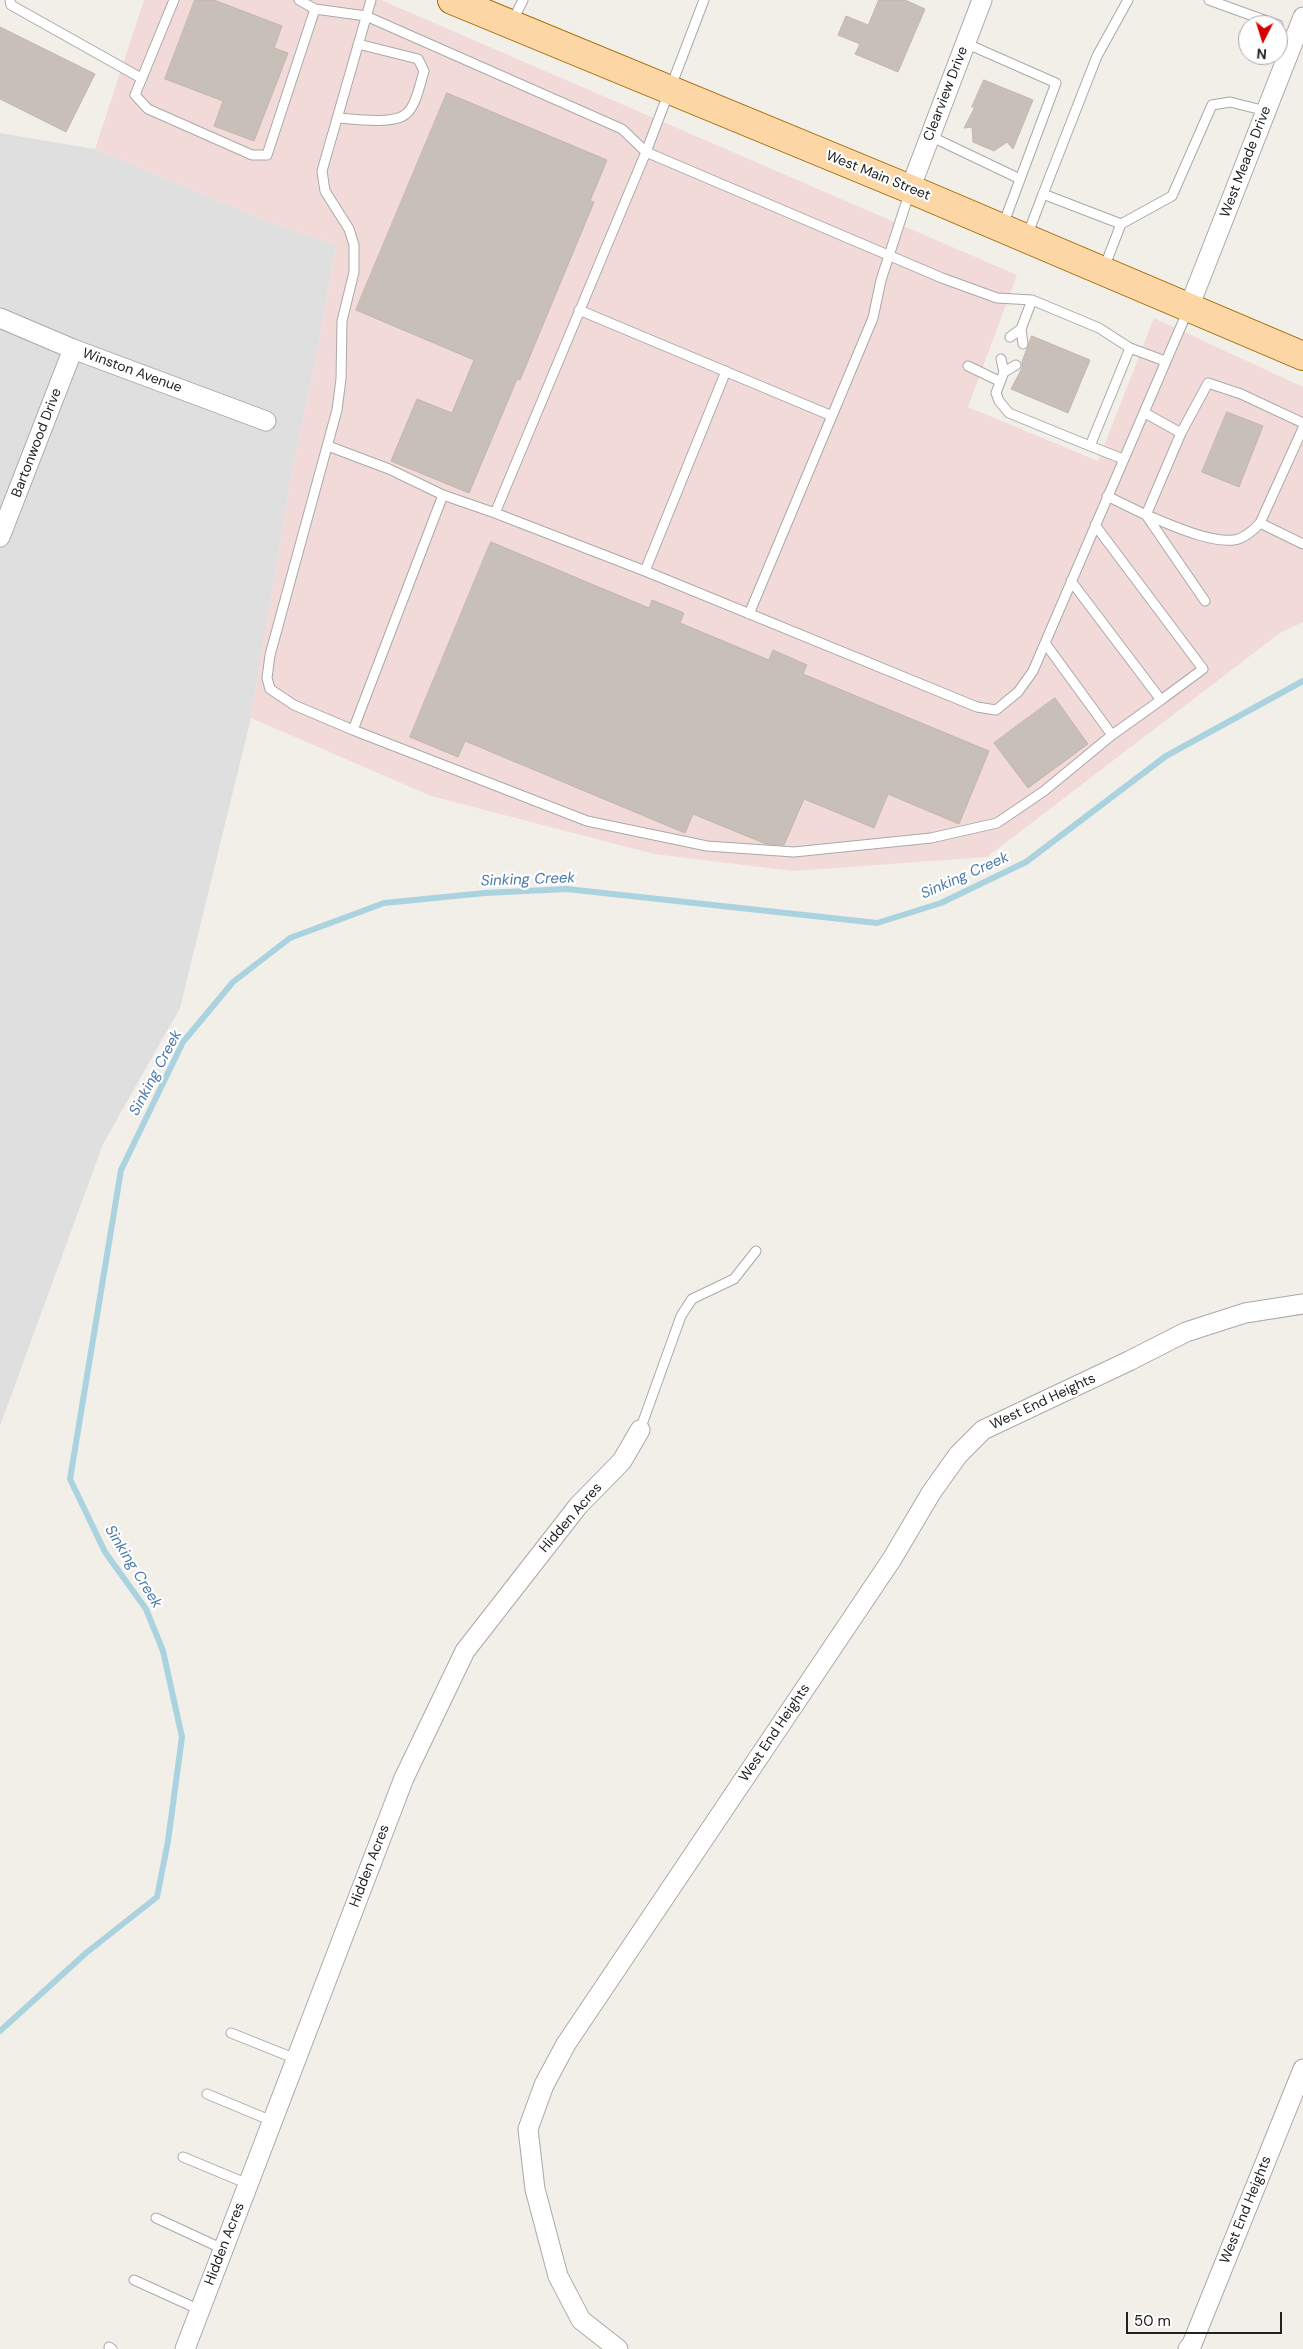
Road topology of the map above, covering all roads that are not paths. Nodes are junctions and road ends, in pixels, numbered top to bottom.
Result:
1 (10, 0) edge
2 (174, 0) edge
3 (299, 0) edge
4 (371, 0) edge
5 (452, 0) edge
6 (523, 0) edge
7 (704, 0) edge
8 (982, 0) edge
9 (1128, 0) edge
10 (1209, 0) edge
11 (315, 9) junction
12 (366, 16) junction
13 (510, 24) junction
14 (1289, 26) edge
15 (965, 43) junction
16 (358, 44) junction
17 (141, 78) junction
18 (668, 89) junction
19 (1266, 111) junction
20 (337, 118) junction
21 (930, 136) junction
22 (646, 152) junction
23 (1020, 179) junction
24 (910, 188) junction
25 (1043, 194) junction
26 (1121, 224) junction
27 (1014, 233) junction
28 (888, 256) junction
29 (1104, 271) junction
30 (1032, 300) junction
31 (1189, 307) junction
32 (579, 310) junction
33 (0, 318) edge
34 (1021, 329) junction
35 (1010, 337) dead end
36 (1023, 344) dead end
37 (1130, 348) junction
38 (73, 349) junction
39 (1303, 356) edge
40 (1001, 359) dead end
41 (1165, 361) junction
42 (968, 366) dead end
43 (1016, 366) dead end
44 (726, 371) junction
45 (1004, 372) junction
46 (1000, 381) junction
47 (1145, 413) junction
48 (832, 416) junction
49 (266, 420) dead end
50 (1303, 424) edge
51 (1303, 428) edge
52 (1180, 433) junction
53 (328, 446) junction
54 (1090, 446) junction
55 (1124, 459) junction
56 (442, 494) junction
57 (1107, 496) junction
58 (495, 513) junction
59 (1146, 515) junction
60 (1260, 523) junction
61 (1095, 526) junction
62 (0, 537) edge
63 (1303, 544) edge
64 (645, 571) junction
65 (1071, 581) junction
66 (1205, 601) dead end
67 (749, 614) junction
68 (1045, 644) junction
69 (1161, 700) junction
70 (353, 730) junction
71 (1112, 735) junction
72 (756, 1251) dead end
73 (1303, 1304) edge
74 (640, 1430) joint
75 (231, 2033) dead end
76 (296, 2059) junction
77 (1303, 2069) edge
78 (207, 2094) dead end
79 (272, 2121) junction
80 (183, 2157) dead end
81 (248, 2184) junction
82 (156, 2218) dead end
83 (223, 2249) junction
84 (134, 2280) dead end
85 (200, 2310) junction
86 (185, 2349) edge
87 (618, 2349) edge
88 (1188, 2349) edge

1 - 17 lane
2 - 17 lane
3 - 11 lane
4 - 12 lane
5 - 13 main road, West Main Street
6 - 13 lane
7 - 18 lane
8 - 15 street, Clearview Drive
9 - 25 lane
10 - 14 lane
11 - 12 lane
11 - 17 lane
12 - 16 lane
12 - 22 lane
13 - 18 main road, West Main Street
14 - 19 street, West Meade Drive
15 - 21 street, Clearview Drive
15 - 23 lane
16 - 20 lane
16 - 20 lane
18 - 22 lane
18 - 24 main road, West Main Street
19 - 26 lane
19 - 31 street, West Meade Drive
20 - 53 lane
21 - 23 lane
21 - 24 street, Clearview Drive
22 - 28 lane
22 - 32 lane
23 - 27 lane
24 - 27 main road, West Main Street
24 - 28 lane
25 - 26 lane
25 - 27 lane
26 - 29 lane
27 - 29 main road, West Main Street
28 - 30 lane
28 - 48 lane
29 - 31 main road, West Main Street
30 - 34 lane
30 - 37 lane
31 - 39 main road, West Main Street
31 - 41 lane
32 - 44 lane
32 - 58 lane
33 - 38 street, Winston Avenue
34 - 35 lane
34 - 36 lane
37 - 41 lane
37 - 54 lane
38 - 49 street, Winston Avenue
38 - 62 street, Bartonwood Drive
40 - 45 lane
41 - 47 lane
42 - 46 lane
43 - 45 lane
44 - 48 lane
44 - 64 lane
45 - 46 lane
46 - 54 lane
47 - 52 lane
47 - 55 lane
48 - 67 lane
50 - 52 lane
51 - 60 lane
52 - 59 lane
53 - 56 lane
53 - 70 lane
54 - 55 lane
55 - 57 lane
56 - 58 lane
56 - 70 lane
57 - 59 lane
57 - 61 lane
58 - 64 lane
59 - 60 lane
59 - 66 lane
60 - 63 lane
61 - 65 lane
61 - 69 lane
64 - 67 lane
65 - 68 lane
65 - 69 lane
67 - 68 lane
68 - 71 lane
69 - 71 lane
70 - 71 lane
72 - 74 lane
73 - 87 street, West End Heights
74 - 76 street, Hidden Acres
75 - 76 lane
76 - 79 street, Hidden Acres
77 - 88 street, West End Heights
78 - 79 lane
79 - 81 street, Hidden Acres
80 - 81 lane
81 - 83 street, Hidden Acres
82 - 83 lane
83 - 85 street, Hidden Acres
84 - 85 lane
85 - 86 street, Hidden Acres

